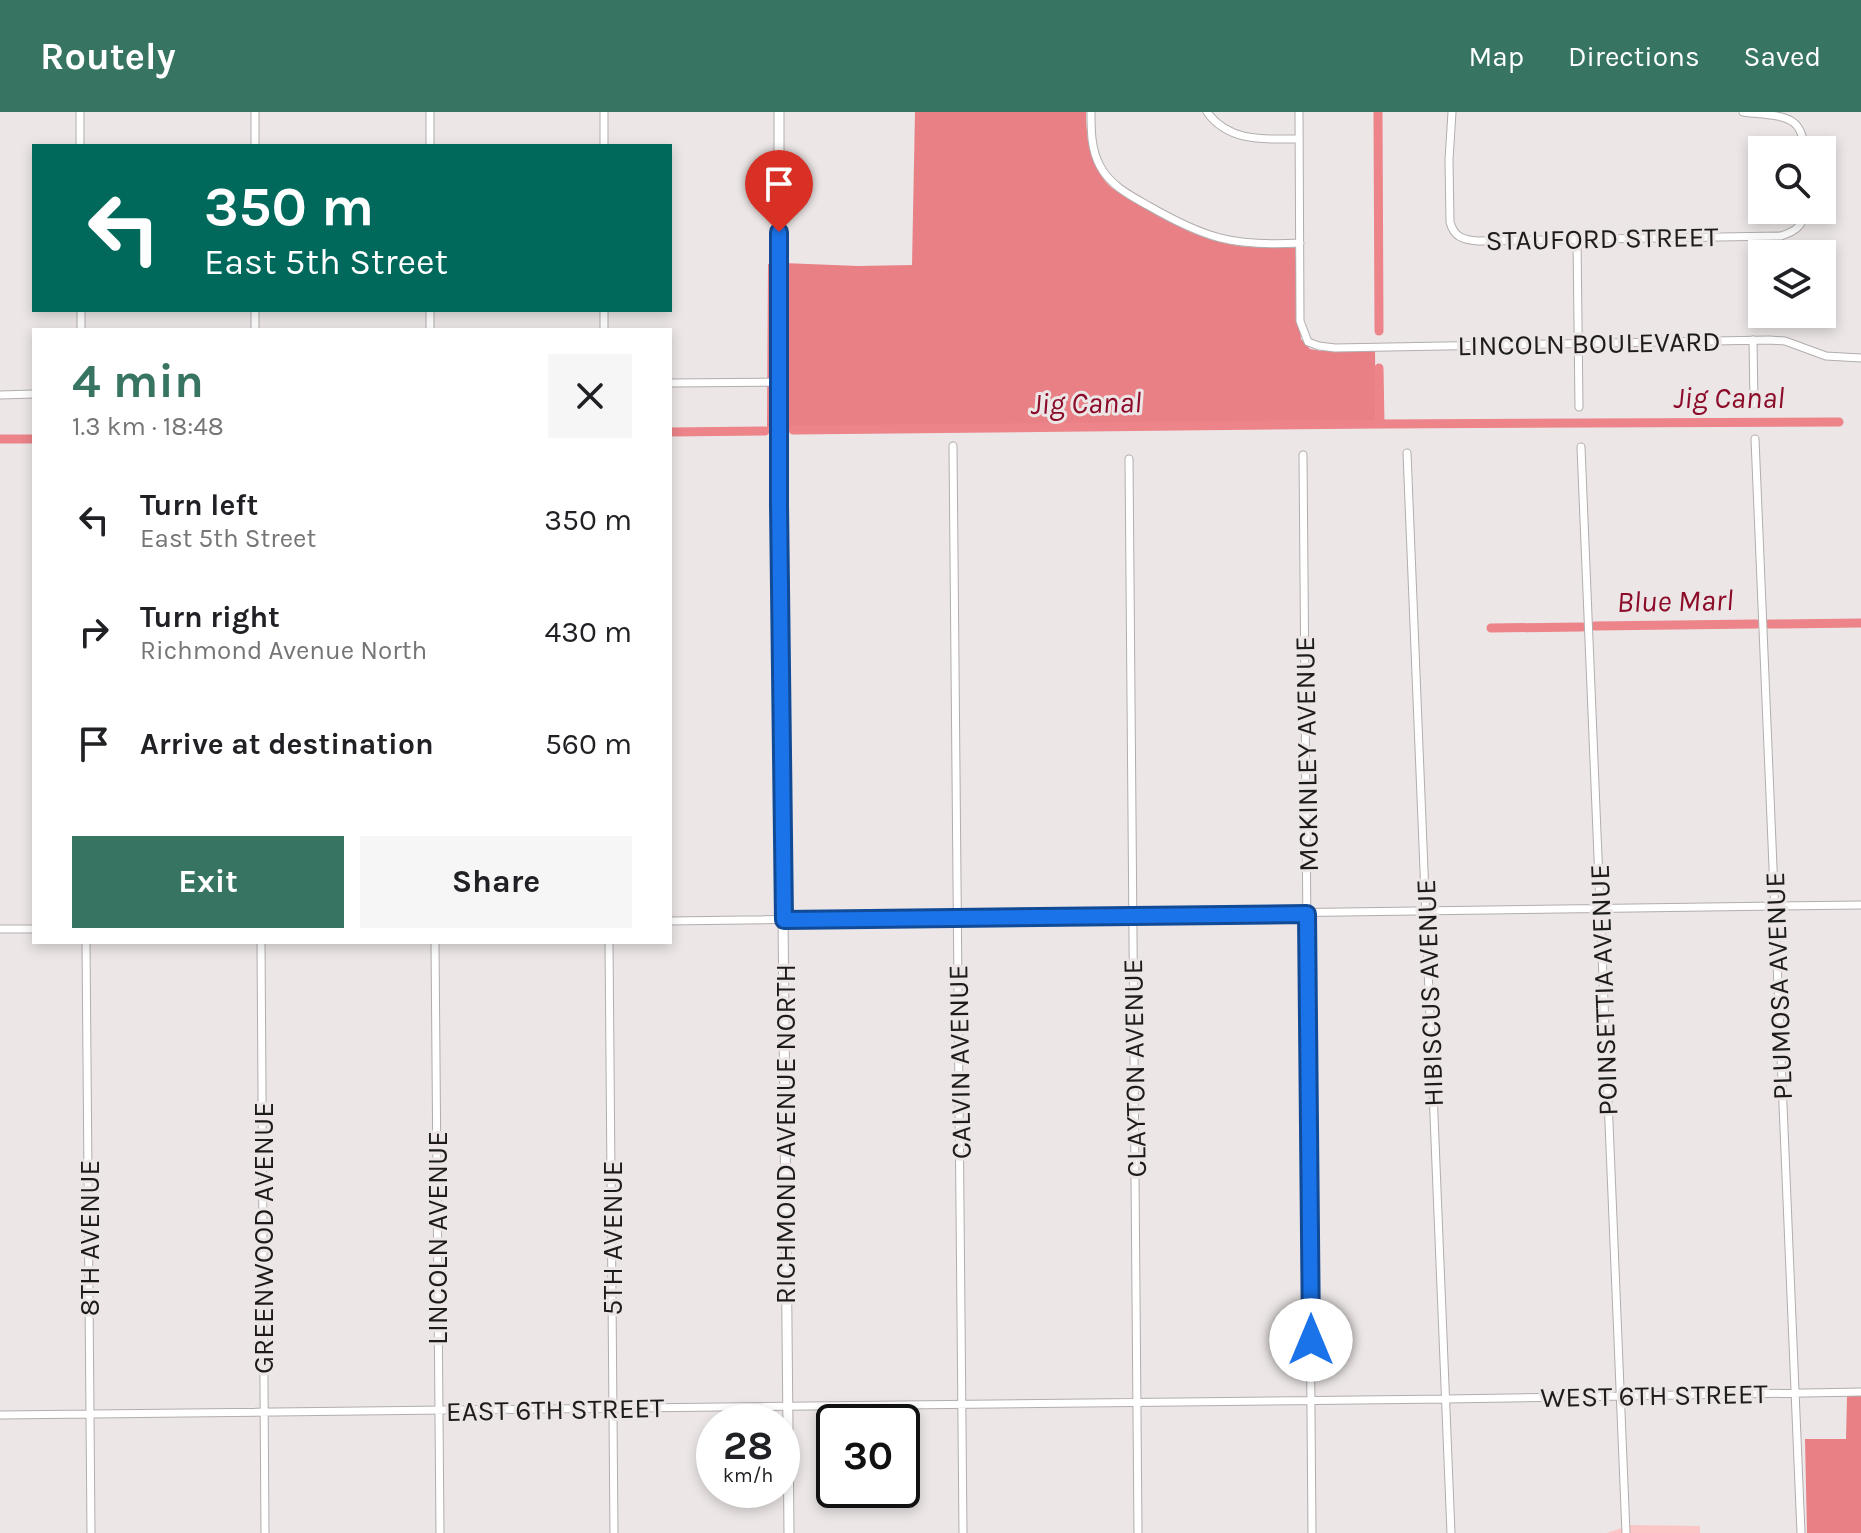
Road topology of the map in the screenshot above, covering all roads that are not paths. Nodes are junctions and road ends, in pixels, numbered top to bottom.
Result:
1 (80, 112) edge
2 (255, 112) edge
3 (430, 112) edge
4 (604, 112) edge
5 (779, 112) edge
6 (1091, 112) edge
7 (1207, 112) edge
8 (1299, 112) edge
9 (1452, 112) edge
10 (1743, 112) edge
11 (1803, 136) edge
12 (1299, 139) junction
13 (80, 144) edge
14 (255, 144) edge
15 (430, 144) edge
16 (604, 144) edge
17 (1801, 224) edge
18 (1577, 239) junction
19 (1300, 243) junction
20 (1753, 340) junction
21 (1579, 343) junction
22 (1861, 358) edge
23 (779, 382) junction
24 (672, 383) edge
25 (32, 394) edge
26 (0, 395) edge
27 (1754, 404) dead end
28 (1579, 407) dead end
29 (1755, 439) dead end
30 (953, 446) dead end
31 (1581, 447) dead end
32 (1407, 453) dead end
33 (1303, 455) dead end
34 (1129, 459) dead end
35 (1861, 905) edge
36 (1774, 907) junction
37 (1600, 910) junction
38 (1425, 912) junction
39 (1307, 914) junction
40 (1132, 916) junction
41 (957, 918) junction
42 (784, 920) junction
43 (672, 921) edge
44 (0, 929) edge
45 (32, 929) edge
46 (86, 944) edge
47 (261, 944) edge
48 (435, 944) edge
49 (609, 944) edge
50 (1861, 1392) edge
51 (1794, 1393) junction
52 (1620, 1396) junction
53 (1446, 1399) junction
54 (1311, 1400) junction
55 (1137, 1402) junction
56 (788, 1404) edge
57 (962, 1404) junction
58 (800, 1406) edge
59 (696, 1407) edge
60 (613, 1408) junction
61 (438, 1410) junction
62 (264, 1412) junction
63 (90, 1414) junction
64 (0, 1415) edge
65 (789, 1508) edge
66 (91, 1533) edge
67 (265, 1533) edge
68 (440, 1533) edge
69 (614, 1533) edge
70 (789, 1533) edge
71 (963, 1533) edge
72 (1138, 1533) edge
73 (1312, 1533) edge
74 (1451, 1533) edge
75 (1626, 1533) edge
76 (1801, 1533) edge

1 - 13 street
2 - 14 street
3 - 15 street
4 - 16 street
5 - 23 street, RICHMOND AVENUE NORTH
6 - 19 street
7 - 12 street
8 - 12 street
9 - 18 street, STAUFORD STREET
10 - 11 street
12 - 19 street
17 - 18 street, STAUFORD STREET
18 - 21 street
19 - 21 street, LINCOLN BOULEVARD
20 - 21 street, LINCOLN BOULEVARD
20 - 22 street, LINCOLN BOULEVARD
20 - 27 street
21 - 28 street
23 - 24 street
23 - 42 street, RICHMOND AVENUE NORTH
25 - 26 street
29 - 36 street, PLUMOSA AVENUE
30 - 41 street, CALVIN AVENUE
31 - 37 street, POINSETTIA AVENUE
32 - 38 street, HIBISCUS AVENUE
33 - 39 street, MCKINLEY AVENUE
34 - 40 street, CLAYTON AVENUE
35 - 36 street
36 - 37 street
36 - 51 street, PLUMOSA AVENUE
37 - 38 street
37 - 52 street, POINSETTIA AVENUE
38 - 39 street
38 - 53 street, HIBISCUS AVENUE
39 - 40 street
39 - 54 street, MCKINLEY AVENUE
40 - 41 street
40 - 55 street, CLAYTON AVENUE
41 - 42 street
41 - 57 street, CALVIN AVENUE
42 - 43 street
42 - 56 street, RICHMOND AVENUE NORTH
44 - 45 street
46 - 63 street, 8TH AVENUE
47 - 62 street, GREENWOOD AVENUE
48 - 61 street, LINCOLN AVENUE
49 - 60 street, 5TH AVENUE
50 - 51 street, WEST 6TH STREET
51 - 52 street, WEST 6TH STREET
51 - 76 street, PLUMOSA AVENUE
52 - 53 street, WEST 6TH STREET
52 - 75 street, POINSETTIA AVENUE
53 - 54 street, EAST 6TH STREET
53 - 74 street, HIBISCUS AVENUE
54 - 55 street, EAST 6TH STREET
54 - 73 street, MCKINLEY AVENUE
55 - 57 street, EAST 6TH STREET
55 - 72 street, CLAYTON AVENUE
57 - 58 street, EAST 6TH STREET
57 - 71 street, CALVIN AVENUE
59 - 60 street, EAST 6TH STREET
60 - 61 street, EAST 6TH STREET
60 - 69 street, 5TH AVENUE
61 - 62 street, EAST 6TH STREET
61 - 68 street, LINCOLN AVENUE
62 - 63 street, EAST 6TH STREET
62 - 67 street, GREENWOOD AVENUE
63 - 64 street, EAST 6TH STREET
63 - 66 street, 8TH AVENUE
65 - 70 street, RICHMOND AVENUE NORTH

